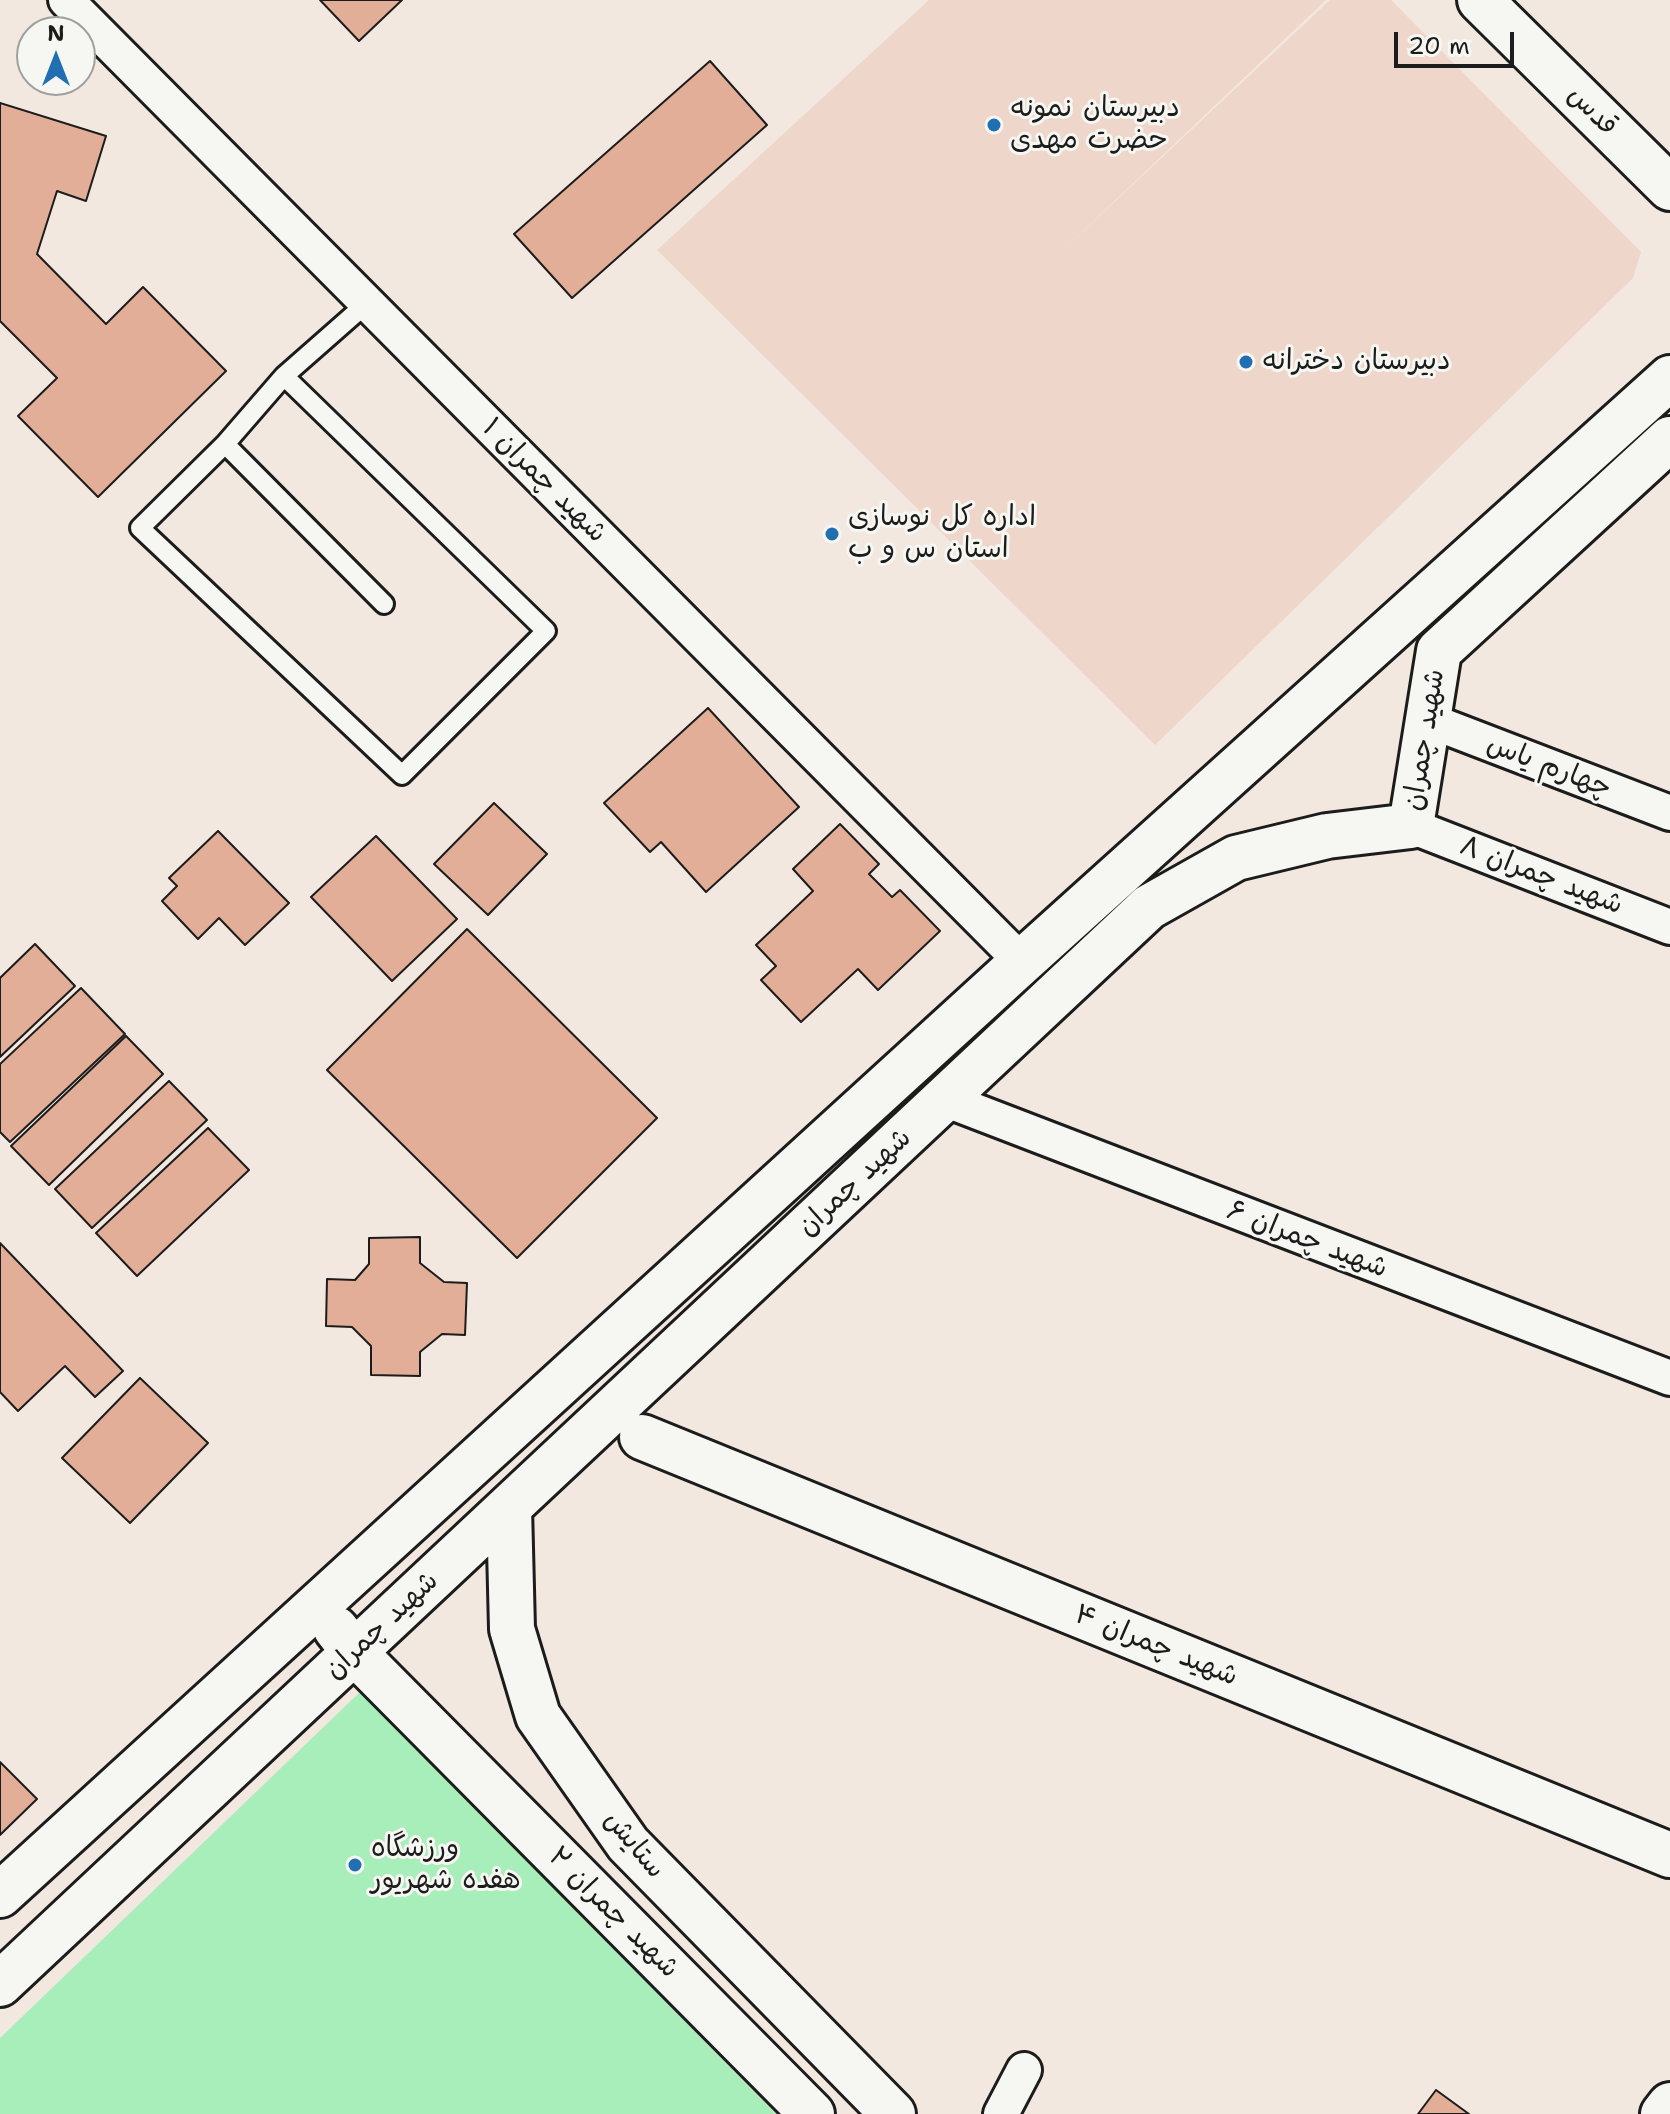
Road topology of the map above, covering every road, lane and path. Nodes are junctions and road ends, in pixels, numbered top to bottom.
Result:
1 (66, 0) edge
2 (1480, 0) edge
3 (1670, 188) edge
4 (367, 303) junction
5 (284, 376) junction
6 (1670, 378) edge
7 (1670, 439) edge
8 (225, 444) junction
9 (384, 604) dead end
10 (1428, 720) junction
11 (1670, 813) edge
12 (1411, 826) junction
13 (1670, 927) edge
14 (1022, 962) junction
15 (944, 1099) junction
16 (1670, 1378) edge
17 (642, 1437) dead end
18 (509, 1507) junction
19 (318, 1605) junction
20 (354, 1652) junction
21 (1670, 1855) edge
22 (0, 1895) edge
23 (0, 1984) edge
24 (1024, 2070) dead end
25 (1670, 2105) edge
26 (812, 2114) edge
27 (893, 2114) edge
28 (1001, 2114) edge
29 (1663, 2114) edge

1 - 4 street, شهید چمران ۱
2 - 3 street, قدس
4 - 5 lane
4 - 14 street, شهید چمران ۱
5 - 8 lane
5 - 8 lane
6 - 14 street, شهید چمران
7 - 10 street, شهید چمران
8 - 9 lane
10 - 11 street, چهارم یاس
10 - 12 street, شهید چمران
12 - 13 street, شهید چمران ۸
12 - 15 street, شهید چمران
14 - 19 street, شهید چمران
15 - 16 street, شهید چمران ۶
15 - 18 street, شهید چمران
17 - 21 street, شهید چمران ۴
18 - 20 street, شهید چمران
18 - 27 street, ستایش
19 - 20 street, شهید چمران ۲
19 - 22 street, شهید چمران
20 - 23 street, شهید چمران
20 - 26 street, شهید چمران ۲
24 - 28 street
25 - 29 street

